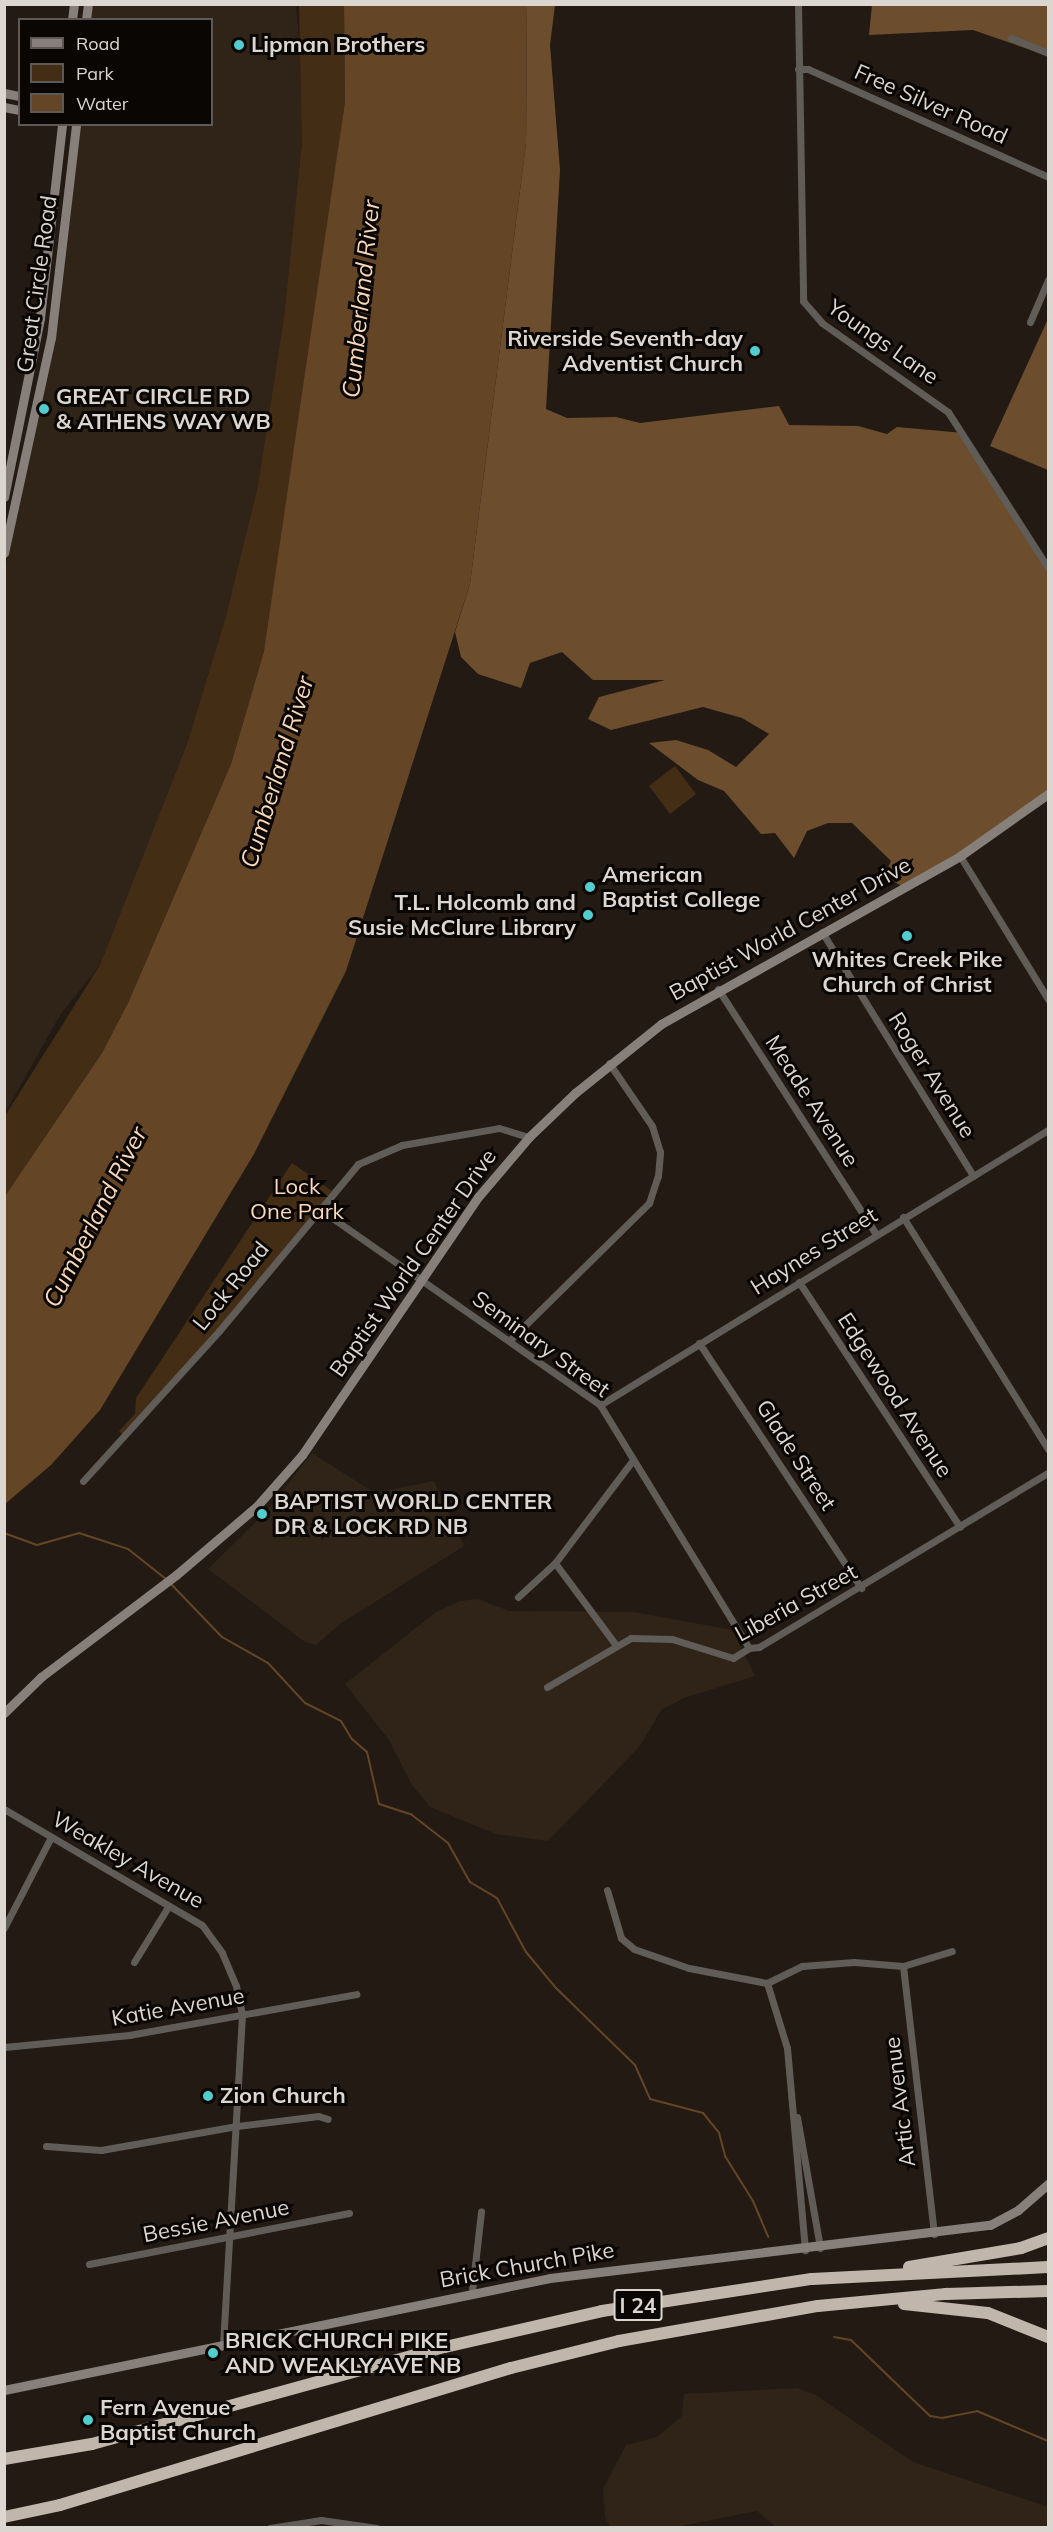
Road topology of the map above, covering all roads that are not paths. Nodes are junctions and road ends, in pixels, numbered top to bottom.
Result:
1 (798, 4) edge
2 (1011, 38) dead end
3 (1048, 53) edge
4 (798, 69) junction
5 (62, 126) edge
6 (76, 126) edge
7 (1048, 177) edge
8 (1048, 280) edge
9 (1030, 322) dead end
10 (4, 497) edge
11 (4, 553) edge
12 (1048, 568) edge
13 (1048, 794) edge
14 (960, 856) junction
15 (822, 932) junction
16 (718, 989) junction
17 (1048, 999) edge
18 (609, 1063) junction
19 (1048, 1130) edge
20 (529, 1137) junction
21 (973, 1176) junction
22 (318, 1208) junction
23 (903, 1217) junction
24 (875, 1233) junction
25 (420, 1280) junction
26 (799, 1282) junction
27 (509, 1341) junction
28 (699, 1343) junction
29 (600, 1405) junction
30 (1048, 1449) edge
31 (633, 1460) junction
32 (1048, 1473) edge
33 (83, 1481) dead end
34 (960, 1527) junction
35 (555, 1563) junction
36 (861, 1588) junction
37 (518, 1597) dead end
38 (616, 1645) junction
39 (749, 1648) junction
40 (547, 1687) dead end
41 (4, 1713) edge
42 (4, 1809) edge
43 (51, 1837) junction
44 (606, 1890) dead end
45 (168, 1907) junction
46 (4, 1928) edge
47 (952, 1951) dead end
48 (134, 1962) dead end
49 (903, 1966) junction
50 (767, 1983) junction
51 (356, 1994) dead end
52 (242, 2015) junction
53 (4, 2047) edge
54 (795, 2109) junction
55 (328, 2119) dead end
56 (237, 2126) junction
57 (46, 2146) dead end
58 (1048, 2184) edge
59 (481, 2212) dead end
60 (349, 2213) dead end
61 (934, 2234) junction
62 (232, 2236) junction
63 (1048, 2238) edge
64 (820, 2248) junction
65 (805, 2250) junction
66 (89, 2264) dead end
67 (1048, 2267) edge
68 (888, 2273) junction
69 (472, 2291) junction
70 (1048, 2291) edge
71 (867, 2302) junction
72 (1048, 2337) edge
73 (223, 2346) junction
74 (4, 2390) edge
75 (4, 2459) edge
76 (4, 2517) edge
77 (309, 2524) edge
78 (344, 2525) edge
79 (270, 2528) edge
80 (376, 2528) edge

1 - 4 street, Youngs Lane
2 - 3 street
4 - 7 street, Free Silver Road
4 - 12 street, Youngs Lane
5 - 10 street, Great Circle Road
6 - 11 street, Great Circle Road
8 - 9 street
13 - 14 street, Baptist World Center Drive
14 - 15 street, Baptist World Center Drive
14 - 17 street
15 - 16 street, Baptist World Center Drive
15 - 21 street, Roger Avenue
16 - 18 street, Baptist World Center Drive
16 - 24 street, Meade Avenue
18 - 20 street, Baptist World Center Drive
18 - 27 street
19 - 21 street, Haynes Street
20 - 22 street, Lock Road
20 - 25 street, Baptist World Center Drive
21 - 23 street, Haynes Street
22 - 25 street, Seminary Street
22 - 33 street, Lock Road
23 - 24 street, Haynes Street
23 - 30 street
24 - 26 street, Haynes Street
25 - 27 street, Seminary Street
25 - 41 street, Baptist World Center Drive
26 - 28 street, Haynes Street
26 - 34 street, Edgewood Avenue
27 - 29 street, Seminary Street
28 - 29 street, Haynes Street
28 - 36 street, Glade Street
29 - 31 street, Seminary Street
31 - 35 street
31 - 39 street, Seminary Street
32 - 34 street, Liberia Street
34 - 36 street, Liberia Street
35 - 37 street
35 - 38 street
36 - 39 street, Liberia Street
38 - 39 street, Liberia Street
38 - 40 street, Liberia Street
42 - 43 street, Weakley Avenue
43 - 45 street, Weakley Avenue
43 - 46 street
44 - 50 street
45 - 48 street
45 - 52 street, Weakley Avenue
47 - 49 street
49 - 50 street
49 - 61 street, Artic Avenue
50 - 54 street
51 - 52 street, Katie Avenue
52 - 53 street, Katie Avenue
52 - 56 street, Weakley Avenue
54 - 64 street
54 - 65 street
55 - 56 street
56 - 57 street
56 - 62 street, Weakley Avenue
58 - 61 street, Brick Church Pike
59 - 69 street
60 - 62 street, Bessie Avenue
61 - 64 street, Brick Church Pike
62 - 66 street, Bessie Avenue
62 - 73 street, Weakley Avenue
63 - 68 highway
64 - 65 street, Brick Church Pike
65 - 69 street, Brick Church Pike
67 - 68 highway, I 24
68 - 75 highway, I 24
69 - 73 street, Brick Church Pike
70 - 71 highway, I 24
71 - 72 highway
71 - 76 highway, I 24
73 - 74 street, Brick Church Pike
77 - 78 street
77 - 79 street
78 - 80 street

